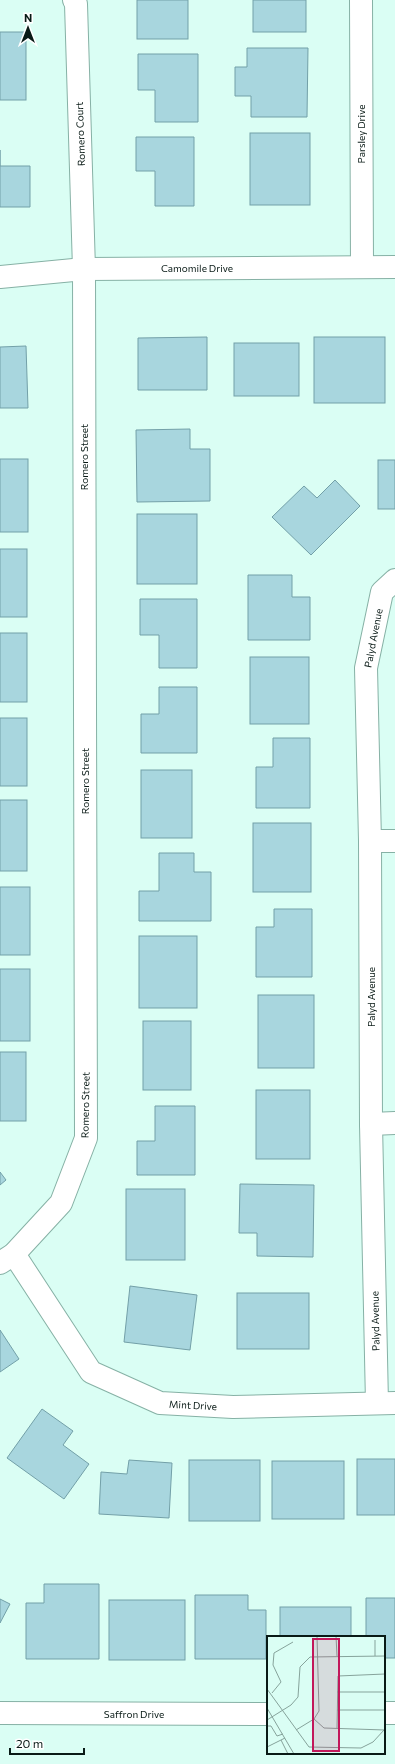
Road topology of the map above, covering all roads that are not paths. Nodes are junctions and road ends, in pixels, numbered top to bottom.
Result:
1 (74, 0) edge
2 (360, 0) edge
3 (395, 267) edge
4 (362, 268) junction
5 (84, 269) junction
6 (0, 276) edge
7 (388, 586) edge
8 (395, 840) edge
9 (370, 841) junction
10 (395, 1123) edge
11 (371, 1124) junction
12 (7, 1259) edge
13 (386, 1403) edge
14 (0, 1713) edge
15 (267, 1714) edge

1 - 5 street, Romero Court
2 - 4 street, Parsley Drive
3 - 4 street, Camomile Drive
4 - 5 street, Camomile Drive
5 - 6 street, Camomile Drive
5 - 12 street, Romero Street
7 - 9 street, Palyd Avenue
8 - 9 street
9 - 11 street, Palyd Avenue
10 - 11 street
11 - 13 street, Palyd Avenue
12 - 13 street, Mint Drive
14 - 15 street, Saffron Drive

